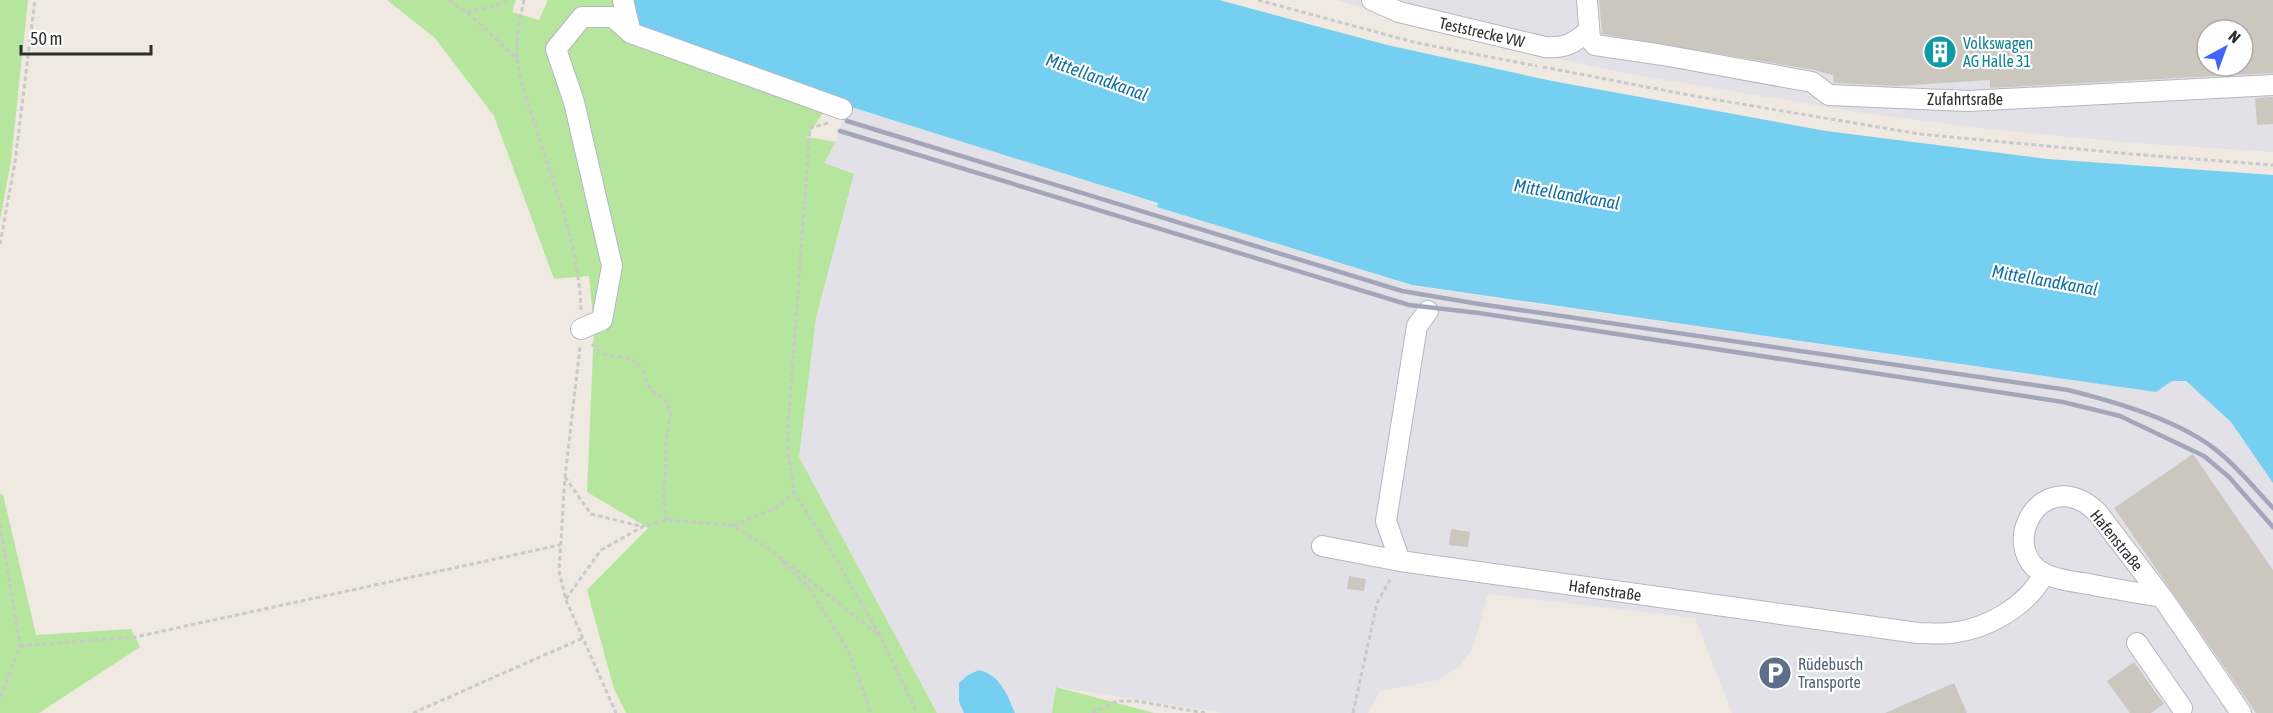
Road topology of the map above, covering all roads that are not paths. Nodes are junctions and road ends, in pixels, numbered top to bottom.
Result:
1 (623, 0) edge
2 (1372, 0) edge
3 (1587, 0) edge
4 (1589, 30) junction
5 (631, 33) junction
6 (2273, 85) edge
7 (836, 116) road end
8 (1428, 311) dead end
9 (581, 332) road end
10 (1322, 546) dead end
11 (1400, 561) junction
12 (2044, 574) junction
13 (2162, 597) junction
14 (2137, 643) dead end
15 (2181, 708) dead end
16 (2241, 713) edge

1 - 5 street
2 - 4 street, Teststrecke VW
3 - 4 street
4 - 6 street, Zufahrtsraße
5 - 7 street
5 - 9 street
8 - 11 street
10 - 11 street, Hafenstraße
11 - 12 street, Hafenstraße
12 - 13 street, Hafenstraße
12 - 13 street, Hafenstraße
13 - 16 street, Hafenstraße
14 - 15 street

